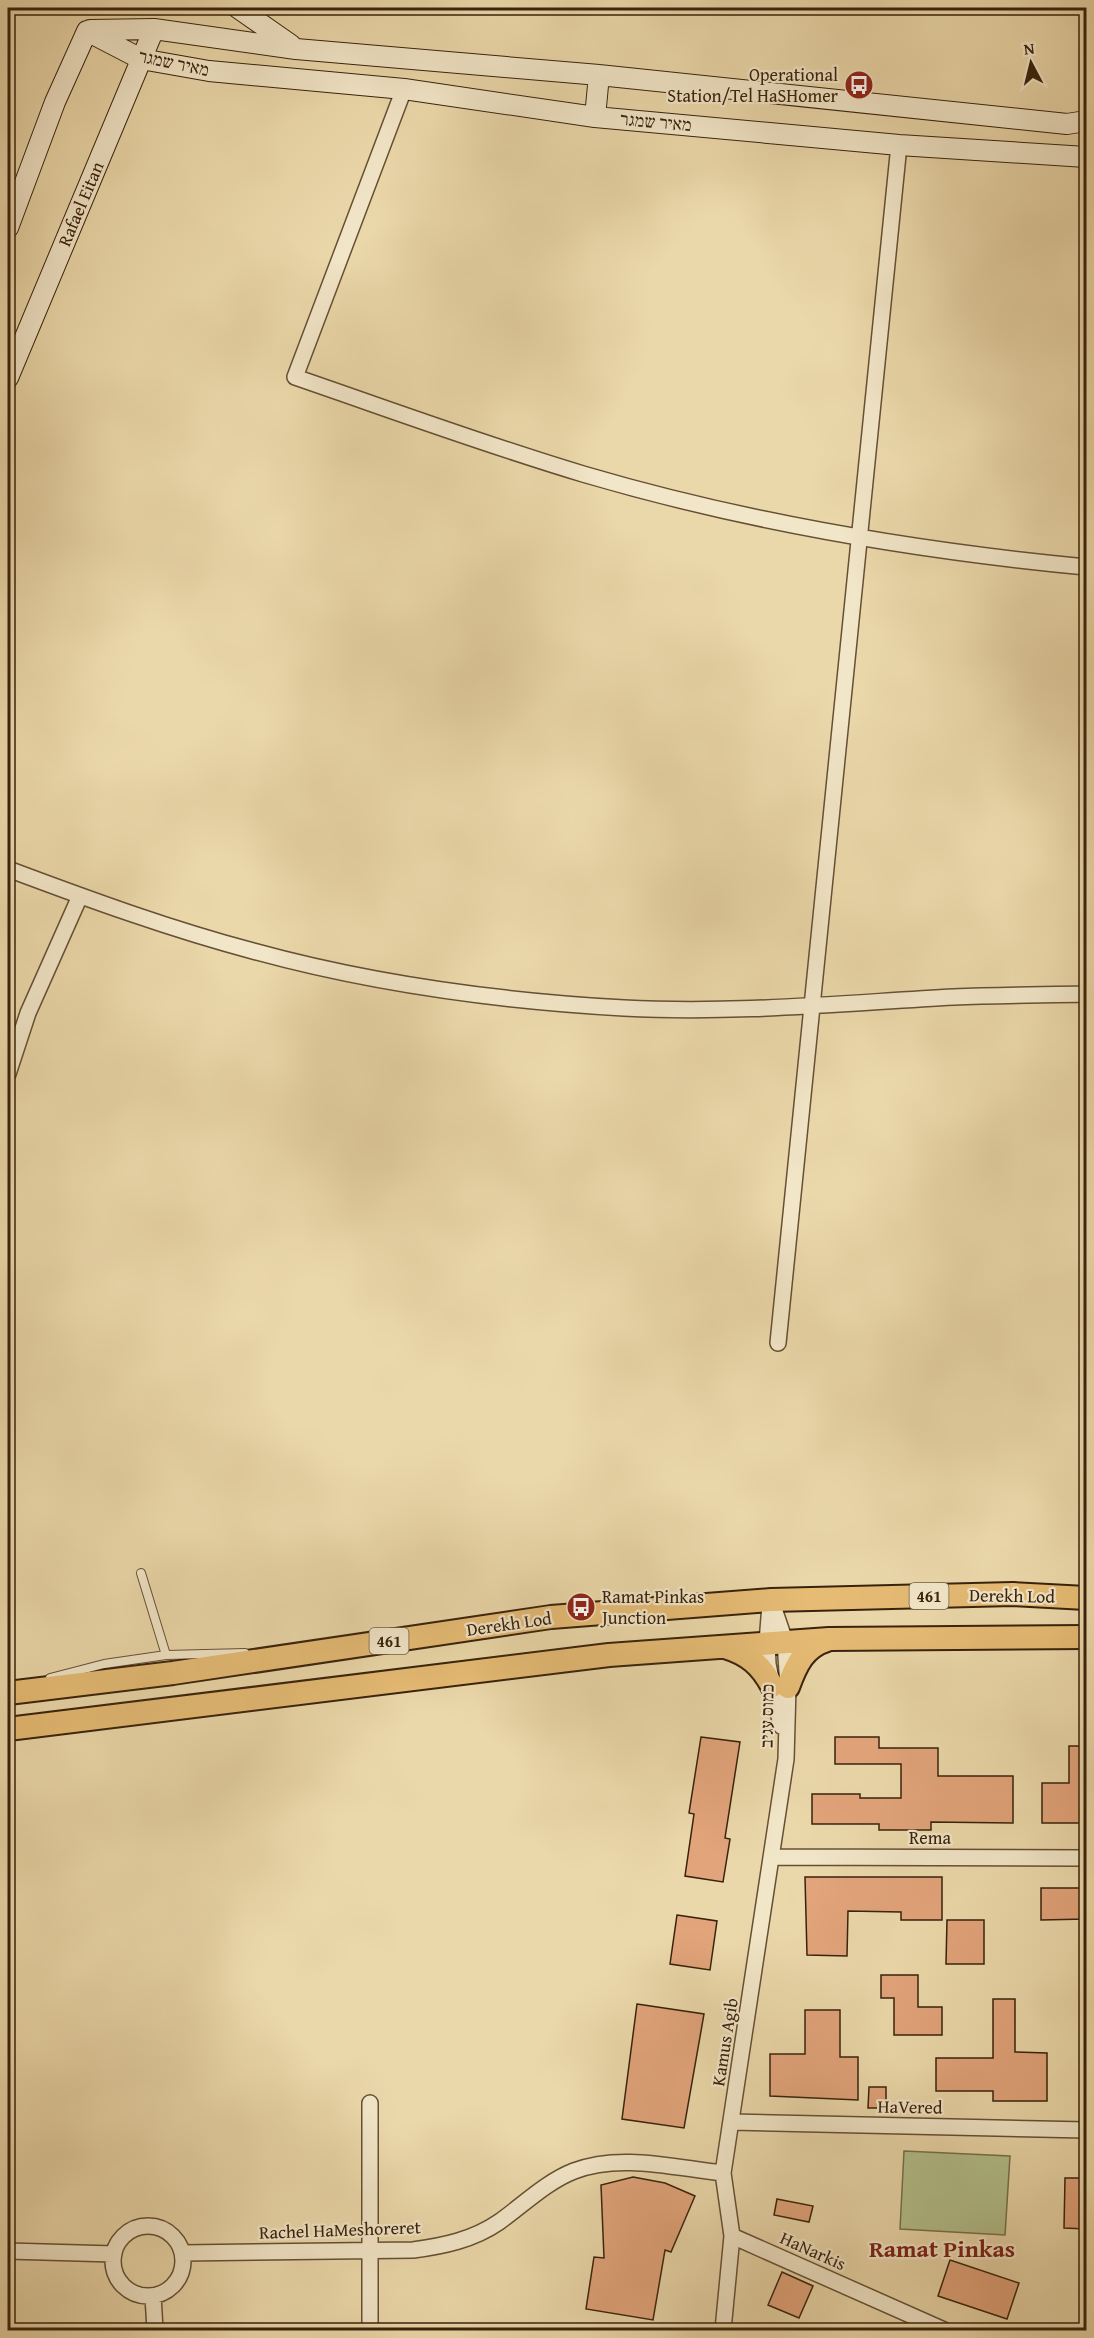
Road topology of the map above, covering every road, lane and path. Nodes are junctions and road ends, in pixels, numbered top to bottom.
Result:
1 (238, 8) edge
2 (154, 29) junction
3 (87, 30) junction
4 (296, 49) junction
5 (141, 59) junction
6 (598, 75) junction
7 (404, 89) junction
8 (595, 117) junction
9 (1086, 121) edge
10 (899, 145) junction
11 (1086, 157) edge
12 (8, 228) edge
13 (8, 378) edge
14 (859, 535) junction
15 (1086, 567) edge
16 (8, 869) edge
17 (80, 896) junction
18 (1086, 994) edge
19 (811, 1007) junction
20 (8, 1074) edge
21 (778, 1343) dead end
22 (141, 1573) dead end
23 (1086, 1598) edge
24 (771, 1600) junction
25 (1086, 1637) edge
26 (829, 1639) junction
27 (776, 1642) junction
28 (721, 1646) junction
29 (166, 1655) junction
30 (286, 1656) junction
31 (780, 1687) junction
32 (8, 1693) edge
33 (8, 1729) edge
34 (786, 1759) joint
35 (773, 1857) junction
36 (1086, 1858) edge
37 (370, 2103) dead end
38 (732, 2122) junction
39 (1086, 2130) edge
40 (723, 2173) junction
41 (732, 2236) junction
42 (370, 2250) junction
43 (8, 2251) edge
44 (183, 2253) junction
45 (114, 2254) junction
46 (153, 2296) junction
47 (155, 2331) edge
48 (370, 2331) edge
49 (723, 2331) edge
50 (944, 2331) edge

1 - 4 street
2 - 3 street, מאיר שמגר
2 - 4 street, מאיר שמגר
2 - 5 street, Rafael Eitan
3 - 5 street, מאיר שמגר
3 - 12 street
4 - 6 street, מאיר שמגר
5 - 7 street, מאיר שמגר
5 - 13 street, Rafael Eitan
6 - 8 street
6 - 9 street, מאיר שמגר
7 - 8 street, מאיר שמגר
7 - 14 street
8 - 10 street, מאיר שמגר
10 - 11 street, מאיר שמגר
10 - 14 street
14 - 15 street
14 - 19 street
16 - 17 street
17 - 19 street
17 - 20 street
18 - 19 street
19 - 21 street
22 - 29 lane
23 - 24 main road, Derekh Lod / 461
24 - 27 street, כמוס עגיב
24 - 30 main road, Derekh Lod / 461
25 - 26 main road, 461
26 - 27 main road, 461
26 - 31 main road
27 - 28 main road, 461
27 - 31 street, כמוס עגיב
28 - 31 main road
28 - 33 main road, 461
29 - 30 lane
29 - 32 lane
30 - 32 main road, Derekh Lod / 461
31 - 34 street, כמוס עגיב
34 - 35 street, Kamus Agib
35 - 36 street, Rema
35 - 38 street, Kamus Agib
37 - 42 street
38 - 39 street, HaVered
38 - 40 street, Kamus Agib
40 - 41 street, Kamus Agib
40 - 42 street, Rachel HaMeshoreret
41 - 49 street, Kamus Agib
41 - 50 street, HaNarkis
42 - 44 street, Rachel HaMeshoreret
42 - 48 street
43 - 45 street
44 - 45 street
44 - 46 street
45 - 46 street
46 - 47 street

